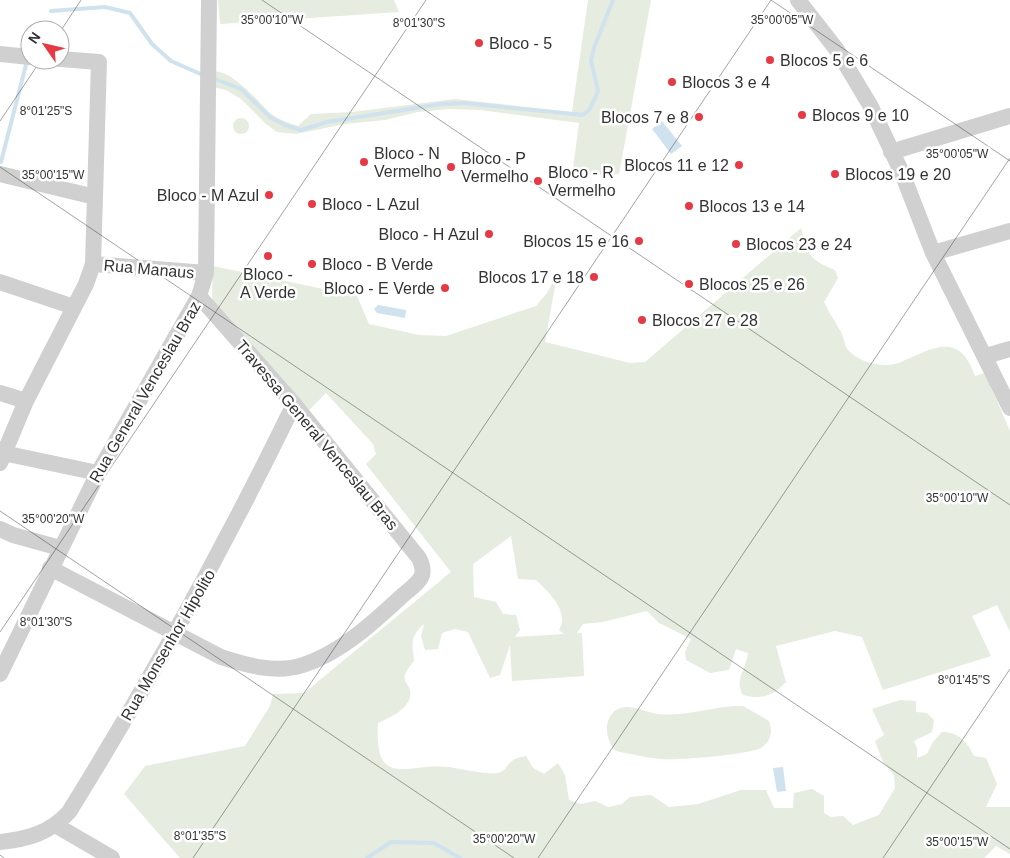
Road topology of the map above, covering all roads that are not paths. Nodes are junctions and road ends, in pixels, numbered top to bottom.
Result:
1 (209, 0) edge
2 (798, 0) edge
3 (0, 54) edge
4 (20, 56) edge
5 (70, 60) edge
6 (1010, 116) edge
7 (891, 152) junction
8 (0, 174) edge
9 (95, 197) junction
10 (1010, 230) edge
11 (934, 253) junction
12 (93, 264) junction
13 (206, 273) junction
14 (0, 282) edge
15 (200, 296) junction
16 (74, 307) junction
17 (1010, 349) edge
18 (986, 356) junction
19 (0, 393) edge
20 (26, 401) junction
21 (294, 404) junction
22 (1010, 408) edge
23 (2, 458) edge
24 (98, 474) junction
25 (0, 529) edge
26 (60, 548) junction
27 (50, 568) junction
28 (174, 634) junction
29 (0, 674) edge
30 (56, 826) junction
31 (0, 842) edge
32 (112, 858) edge

1 - 13 street, Rua General Venceslau Braz
2 - 7 street
3 - 4 street
5 - 9 street
6 - 7 street
7 - 11 street
8 - 9 street
9 - 12 street
10 - 11 street
11 - 18 street
12 - 13 street, Rua Manaus
12 - 16 street
13 - 15 street, Rua General Venceslau Braz
14 - 16 street
15 - 21 street, Travessa General Venceslau Bras
15 - 24 street, Rua General Venceslau Braz
16 - 20 street
17 - 18 street
18 - 22 street
19 - 20 street
20 - 23 street
21 - 28 street, Rua Monsenhor Hipolito
21 - 28 street, Travessa General Venceslau Bras
23 - 24 street
24 - 26 street, Rua General Venceslau Braz
25 - 26 street
26 - 27 street, Rua General Venceslau Braz
27 - 28 street
27 - 29 street, Rua General Venceslau Braz
28 - 30 street, Rua Monsenhor Hipolito
30 - 31 street, Rua Monsenhor Hipolito
30 - 32 street

